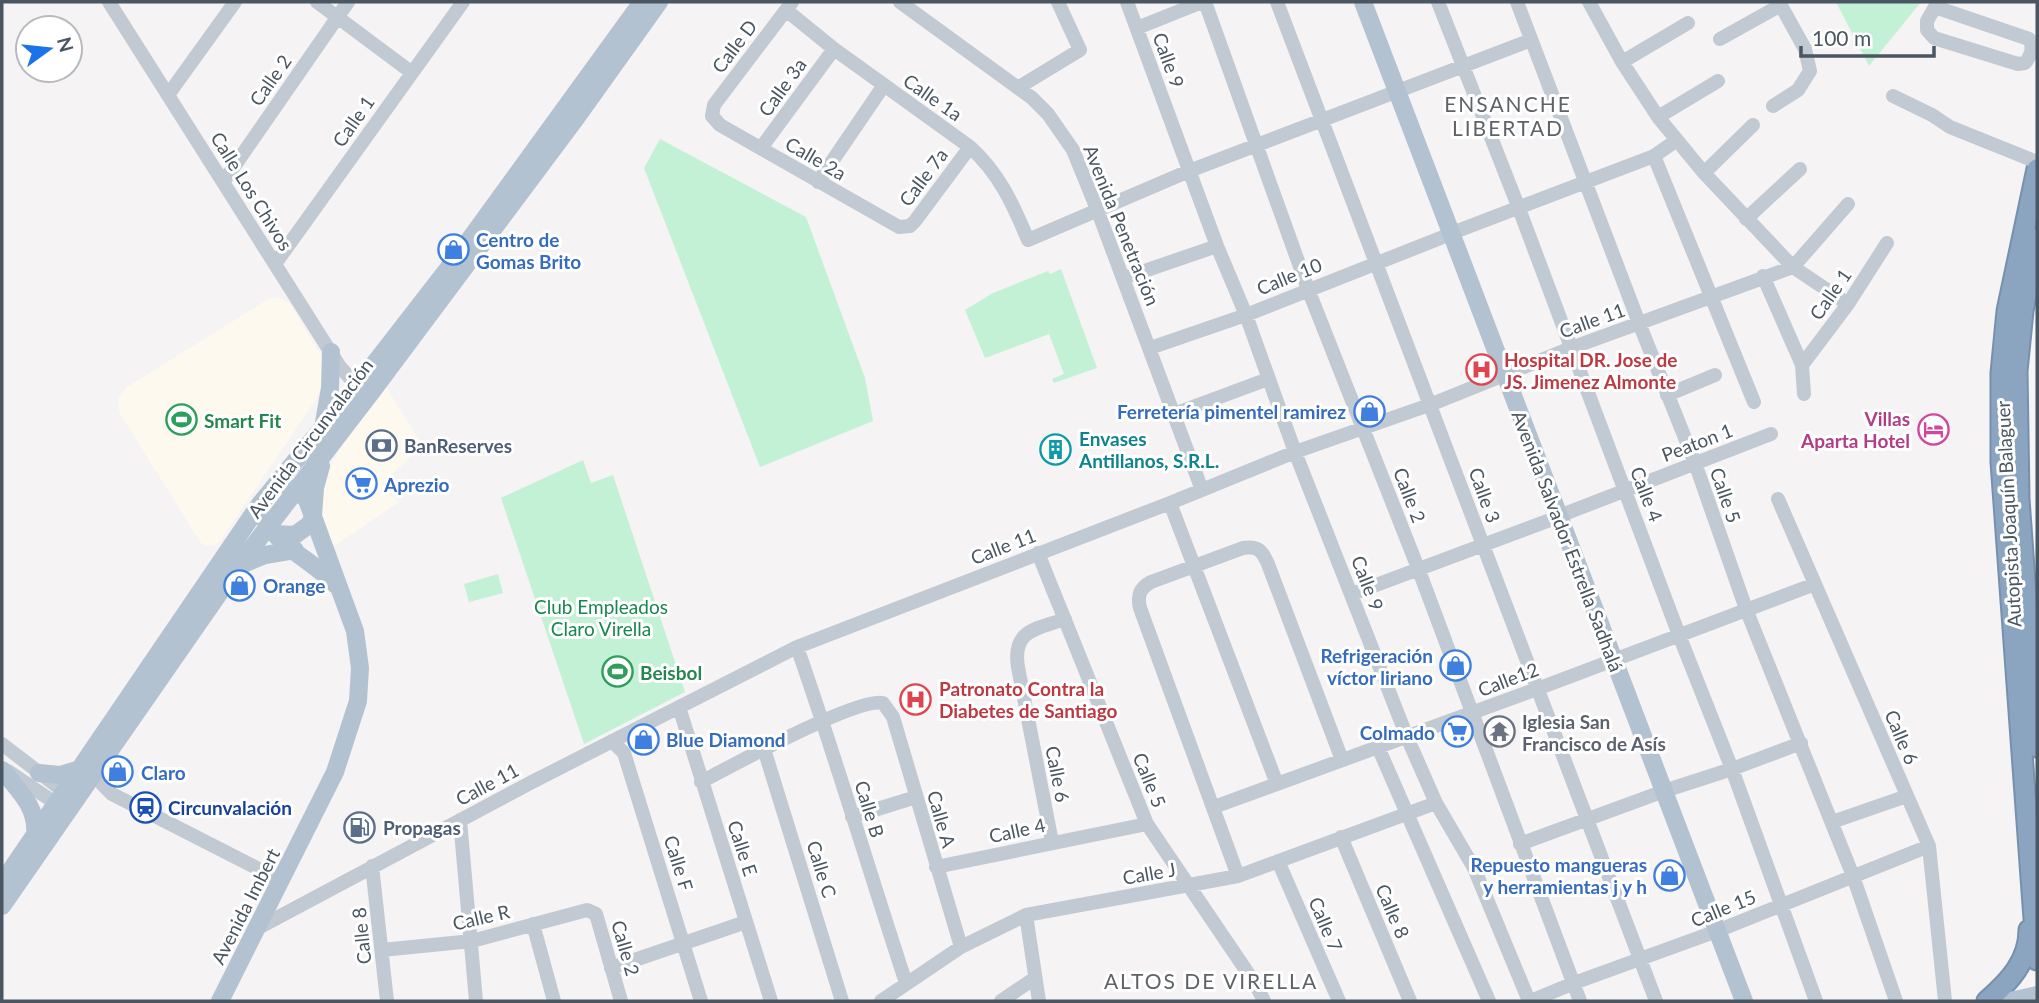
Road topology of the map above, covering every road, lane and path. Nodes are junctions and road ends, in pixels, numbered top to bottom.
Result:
1 (235, 2) edge
2 (317, 2) edge
3 (348, 2) edge
4 (463, 2) edge
5 (642, 2) edge
6 (659, 2) edge
7 (900, 2) edge
8 (1058, 2) edge
9 (1127, 2) edge
10 (1204, 2) edge
11 (1277, 2) edge
12 (1353, 2) edge
13 (1363, 2) edge
14 (1438, 2) edge
15 (1517, 2) edge
16 (1591, 2) edge
17 (1780, 3) edge
18 (115, 5) edge
19 (789, 6) edge
20 (337, 16) junction
21 (1688, 23) dead end
22 (1136, 28) junction
23 (1720, 39) dead end
24 (1531, 40) junction
25 (834, 49) junction
26 (2034, 55) edge
27 (1622, 62) junction
28 (1462, 66) junction
29 (411, 72) junction
30 (1718, 81) dead end
31 (884, 85) junction
32 (1019, 87) junction
33 (1392, 92) junction
34 (168, 96) junction
35 (1893, 96) dead end
36 (1773, 106) dead end
37 (712, 116) joint
38 (1658, 117) junction
39 (1322, 120) junction
40 (1753, 125) dead end
41 (1677, 140) junction
42 (1257, 146) junction
43 (970, 147) junction
44 (761, 148) junction
45 (1654, 156) junction
46 (2037, 162) edge
47 (1800, 169) dead end
48 (2037, 169) edge
49 (1189, 171) junction
50 (1704, 173) junction
51 (224, 181) junction
52 (1585, 181) junction
53 (818, 182) junction
54 (1848, 204) dead end
55 (1518, 206) junction
56 (1097, 209) junction
57 (1746, 219) junction
58 (905, 228) joint
59 (1447, 235) junction
60 (2037, 238) edge
61 (1887, 243) dead end
62 (1217, 246) junction
63 (1377, 261) junction
64 (275, 264) junction
65 (1793, 267) junction
66 (1763, 276) junction
67 (1124, 278) junction
68 (1308, 289) junction
69 (1711, 296) junction
70 (1848, 304) junction
71 (1246, 315) junction
72 (1639, 323) junction
73 (1150, 348) junction
74 (1571, 348) junction
75 (331, 352) junction
76 (1802, 365) junction
77 (1499, 376) junction
78 (1715, 376) dead end
79 (1268, 379) junction
80 (362, 392) junction
81 (1804, 394) dead end
82 (1667, 395) junction
83 (1754, 402) dead end
84 (1432, 404) junction
85 (1174, 414) junction
86 (1363, 427) junction
87 (322, 430) junction
88 (1770, 434) dead end
89 (1295, 452) junction
90 (325, 454) junction
91 (1695, 463) junction
92 (1202, 490) junction
93 (298, 491) junction
94 (1625, 491) junction
95 (265, 498) junction
96 (1778, 499) dead end
97 (1170, 503) junction
98 (313, 516) junction
99 (1555, 518) junction
100 (272, 531) junction
101 (1482, 545) junction
102 (295, 550) junction
103 (1038, 553) junction
104 (238, 566) junction
105 (1194, 566) junction
106 (1418, 568) junction
107 (1815, 584) junction
108 (340, 590) junction
109 (1352, 594) junction
110 (1746, 609) junction
111 (1065, 619) junction
112 (1679, 635) junction
113 (797, 647) junction
114 (2034, 648) edge
115 (1609, 661) junction
116 (1537, 689) junction
117 (679, 707) junction
118 (1473, 713) junction
119 (823, 721) junction
120 (1406, 737) junction
121 (612, 741) junction
122 (1801, 743) junction
123 (2, 744) edge
124 (1378, 747) junction
125 (2037, 747) edge
126 (764, 749) junction
127 (1342, 760) junction
128 (101, 762) junction
129 (2, 768) edge
130 (80, 769) junction
131 (1732, 769) junction
132 (39, 773) junction
133 (701, 782) junction
134 (1277, 784) junction
135 (1660, 792) junction
136 (111, 794) junction
137 (1907, 796) junction
138 (916, 797) junction
139 (68, 801) junction
140 (1436, 803) junction
141 (1214, 807) junction
142 (1406, 813) junction
143 (852, 817) junction
144 (460, 820) junction
145 (1589, 820) junction
146 (1832, 822) junction
147 (1147, 824) junction
148 (35, 835) junction
149 (1341, 837) junction
150 (1052, 842) junction
151 (1520, 844) junction
152 (1929, 846) junction
153 (1278, 861) junction
154 (2031, 862) junction
155 (372, 866) junction
156 (936, 867) junction
157 (1238, 876) junction
158 (1853, 876) junction
159 (280, 880) junction
160 (2, 883) edge
161 (1189, 886) junction
162 (1782, 905) junction
163 (2, 906) edge
164 (587, 910) joint
165 (1026, 915) junction
166 (747, 922) junction
167 (533, 924) junction
168 (258, 928) junction
169 (1713, 933) junction
170 (472, 941) junction
171 (684, 944) junction
172 (961, 947) junction
173 (382, 950) junction
174 (1641, 960) junction
175 (2037, 960) edge
176 (611, 968) junction
177 (1035, 978) junction
178 (905, 983) junction
179 (1574, 983) junction
180 (2037, 995) edge
181 (220, 1001) edge
182 (387, 1001) edge
183 (476, 1001) edge
184 (554, 1001) edge
185 (621, 1001) edge
186 (701, 1001) edge
187 (771, 1001) edge
188 (842, 1001) edge
189 (881, 1001) edge
190 (1001, 1001) edge
191 (1039, 1001) edge
192 (1264, 1001) edge
193 (1339, 1001) edge
194 (1410, 1001) edge
195 (1489, 1001) edge
196 (1530, 1001) edge
197 (1580, 1001) edge
198 (1656, 1001) edge
199 (1733, 1001) edge
200 (1744, 1001) edge
201 (1815, 1001) edge
202 (1896, 1001) edge
203 (1945, 1001) edge
204 (1987, 1001) edge
205 (2010, 1001) edge

1 - 34 street
2 - 20 street
3 - 20 street, Calle 2
4 - 29 street, Calle 1
5 - 80 main road, Avenida Circunvalación
6 - 80 main road, Avenida Circunvalación
7 - 32 street, Avenida Penetración
8 - 32 street
9 - 22 street, Calle 9
10 - 22 street
10 - 42 street, Calle 2
11 - 39 street, Calle 3
12 - 33 main road, Avenida Salvador Estrella Sadhalá
13 - 33 main road, Avenida Salvador Estrella Sadhalá
14 - 28 street, Calle 4
15 - 24 street, Calle 5
16 - 27 street
17 - 23 street
17 - 36 street
18 - 34 street, Calle Los Chivos
19 - 25 street, Calle 1a
19 - 37 street, Calle D
20 - 29 street
20 - 51 street, Calle 2
21 - 27 street
22 - 49 street, Calle 9
24 - 28 street
24 - 52 street, Calle 5
25 - 31 street, Calle 1a
25 - 44 street, Calle 3a
26 - 26 street
27 - 38 street
28 - 33 street
28 - 55 street, Calle 4
29 - 64 street, Calle 1
30 - 38 street
31 - 43 street, Calle 1a
31 - 53 street
32 - 56 street, Avenida Penetración
33 - 39 street
33 - 59 main road, Avenida Salvador Estrella Sadhalá
34 - 51 street, Calle Los Chivos
35 - 46 street
37 - 44 street, Calle 2a
38 - 41 street
39 - 42 street
39 - 63 street, Calle 3
40 - 50 street
41 - 45 street, Calle 10
41 - 50 street
42 - 49 street
42 - 68 street, Calle 2
43 - 56 street, Calle 1a
43 - 58 street, Calle 7a
44 - 53 street, Calle 2a
45 - 52 street, Calle 10
45 - 69 street
47 - 57 street
48 - 154 highway, Autopista Joaquín Balaguer
49 - 56 street
49 - 62 street, Calle 9
50 - 57 street
51 - 64 street, Calle Los Chivos
52 - 55 street, Calle 10
52 - 72 street, Calle 5
53 - 58 street, Calle 2a
54 - 65 street
55 - 59 street, Calle 10
55 - 74 street, Calle 4
56 - 67 street, Avenida Penetración
57 - 65 street
59 - 63 street, Calle 10
59 - 77 main road, Avenida Salvador Estrella Sadhalá
60 - 114 highway, Autopista Joaquín Balaguer
61 - 70 street, Calle 1
62 - 67 street
62 - 71 street, Calle 9
63 - 68 street, Calle 10
63 - 84 street, Calle 3
64 - 75 street, Calle Los Chivos
65 - 66 street, Calle 11
65 - 70 street
66 - 69 street, Calle 11
66 - 76 street
67 - 73 street, Avenida Penetración
68 - 71 street, Calle 10
68 - 86 street, Calle 2
69 - 72 street, Calle 11
69 - 83 street
70 - 76 street, Calle 1
71 - 73 street, Calle 10
71 - 79 street, Calle 9
72 - 74 street, Calle 11
72 - 82 street, Calle 5
73 - 85 street, Avenida Penetración
74 - 77 street, Calle 11
74 - 94 street, Calle 4
75 - 80 street, Calle Los Chivos
75 - 87 main road
76 - 81 street
77 - 84 street, Calle 11
77 - 99 main road, Avenida Salvador Estrella Sadhalá
78 - 82 street
79 - 85 street
79 - 89 street, Calle 9
80 - 87 main road, Avenida Circunvalación
80 - 90 main road, Avenida Circunvalación
82 - 91 street, Calle 5
84 - 86 street, Calle 11
84 - 101 street, Calle 3
85 - 92 street, Avenida Penetración
86 - 89 street, Calle 11
86 - 106 street, Calle 2
87 - 95 main road, Avenida Circunvalación
88 - 91 street, Peaton 1
89 - 92 street, Calle 11
89 - 109 street, Calle 9
90 - 93 main road, Avenida Circunvalación
90 - 98 main road
91 - 94 street, Peaton 1
91 - 110 street, Calle 5
92 - 97 street, Calle 11
93 - 95 main road
93 - 98 main road, Avenida Imbert
93 - 100 main road, Avenida Circunvalación
94 - 99 street, Peaton 1
94 - 112 street, Calle 4
95 - 100 main road
95 - 130 main road, Avenida Circunvalación
96 - 107 street, Calle 6
97 - 103 street, Calle 11
97 - 105 street
98 - 100 main road
98 - 108 main road, Avenida Imbert
99 - 101 street, Peaton 1
99 - 115 main road, Avenida Salvador Estrella Sadhalá
100 - 102 main road, Avenida Imbert
100 - 104 main road, Avenida Circunvalación
101 - 106 street, Peaton 1
101 - 116 street, Calle 3
102 - 104 main road
102 - 108 main road, Avenida Imbert
103 - 111 street, Calle 5
103 - 113 street, Calle 11
104 - 128 main road, Avenida Circunvalación
105 - 127 street
105 - 134 street
105 - 141 street
106 - 109 street, Peaton 1
106 - 118 street, Calle 2
107 - 110 street, Calle12
107 - 137 street, Calle 6
108 - 159 main road, Avenida Imbert
109 - 120 street, Calle 9
110 - 112 street, Calle12
110 - 122 street, Calle 5
111 - 147 street, Calle 5
111 - 150 street, Calle 6
112 - 115 street, Calle12
112 - 131 street, Calle 4
113 - 117 street, Calle 11
113 - 119 street, Calle B
114 - 125 highway, Autopista Joaquín Balaguer
115 - 116 street, Calle12
115 - 135 main road, Avenida Salvador Estrella Sadhalá
116 - 118 street, Calle12
116 - 145 street, Calle 3
117 - 121 street, Calle 11
117 - 133 street, Calle E
118 - 120 street, Calle12
118 - 151 street, Calle 2
119 - 126 street
119 - 138 street, Calle A
119 - 143 street, Calle B
120 - 124 street, Calle12
120 - 140 street, Calle 9
121 - 144 street, Calle 11
121 - 171 street, Calle F
122 - 131 street
122 - 146 street, Calle 5
123 - 132 street
124 - 127 street, Calle12
124 - 142 street
126 - 133 street
126 - 188 street, Calle C
127 - 134 street, Calle12
128 - 136 street
128 - 139 main road, Avenida Circunvalación
129 - 139 street
129 - 148 main road
130 - 132 main road
130 - 139 main road, Avenida Circunvalación
131 - 135 street
131 - 162 street, Calle 4
132 - 139 street
133 - 166 street, Calle E
134 - 141 street, Calle12
135 - 145 street
135 - 169 main road, Avenida Salvador Estrella Sadhalá
136 - 139 street
136 - 159 street
137 - 146 street
137 - 152 street, Calle 6
138 - 143 street
138 - 156 street, Calle A
139 - 148 main road, Avenida Circunvalación
139 - 163 main road, Avenida Circunvalación
140 - 142 street, Calle J
140 - 196 street, Calle 9
141 - 157 street
142 - 149 street, Calle J
142 - 195 street
143 - 178 street, Calle B
144 - 155 street, Calle 11
144 - 170 street
145 - 151 street
145 - 174 street, Calle 3
146 - 158 street, Calle 5
147 - 150 street, Calle 4
147 - 161 street, Calle 5
148 - 160 main road, Avenida Circunvalación
149 - 153 street, Calle J
149 - 194 street, Calle 8
150 - 156 street, Calle 4
151 - 179 street, Calle 2
152 - 158 street, Calle 15
152 - 203 street, Calle 6
153 - 157 street, Calle J
153 - 193 street, Calle 7
154 - 175 highway
154 - 204 highway
155 - 168 street, Calle 11
155 - 173 street, Calle 8
156 - 172 street, Calle A
157 - 161 street, Calle J
158 - 162 street, Calle 15
158 - 202 street, Calle 5
159 - 168 main road, Avenida Imbert
161 - 165 street, Calle J
161 - 192 street, Calle 5
162 - 169 street, Calle 15
162 - 201 street, Calle 4
164 - 167 street, Calle R
164 - 176 street, Calle 2
165 - 172 street, Calle J
165 - 177 street
166 - 171 street
166 - 187 street, Calle E
167 - 170 street, Calle R
167 - 184 street
168 - 181 main road, Avenida Imbert
169 - 174 street, Calle 15
169 - 199 main road, Avenida Salvador Estrella Sadhalá
169 - 200 main road, Avenida Salvador Estrella Sadhalá
170 - 173 street, Calle R
170 - 183 street
171 - 176 street
171 - 186 street, Calle F
172 - 178 street, Calle J
173 - 182 street, Calle 8
174 - 179 street, Calle 15
174 - 198 street, Calle 3
176 - 185 street, Calle 2
177 - 190 street
177 - 191 street
178 - 189 street, Calle J
179 - 196 street, Calle 15
179 - 197 street, Calle 2
180 - 205 main road

